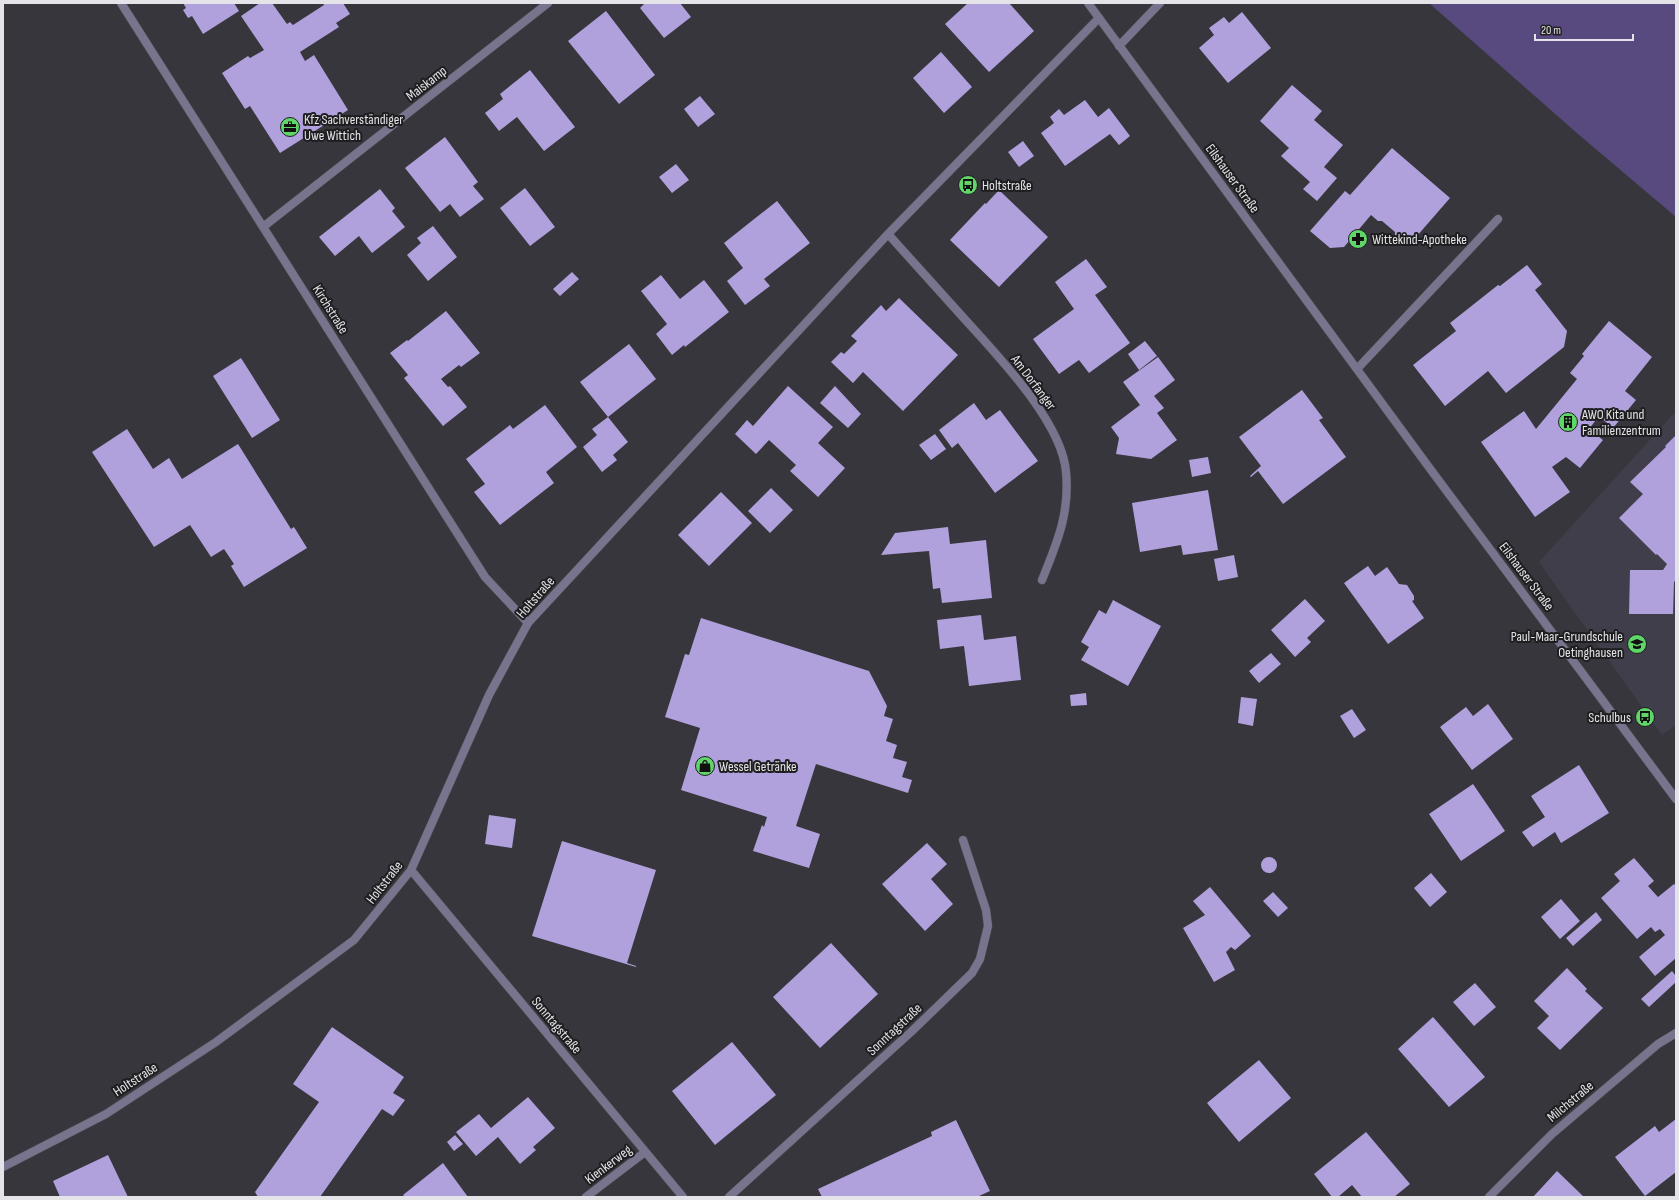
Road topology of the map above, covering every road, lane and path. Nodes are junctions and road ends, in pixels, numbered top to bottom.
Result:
1 (121, 3) edge
2 (548, 3) edge
3 (1088, 3) edge
4 (1160, 3) edge
5 (1098, 18) junction
6 (1119, 46) junction
7 (1498, 220) dead end
8 (263, 227) junction
9 (888, 234) junction
10 (1357, 369) junction
11 (1042, 580) dead end
12 (528, 623) junction
13 (1676, 799) edge
14 (963, 840) dead end
15 (411, 870) junction
16 (1676, 1033) edge
17 (646, 1152) junction
18 (3, 1167) edge
19 (586, 1197) edge
20 (683, 1197) edge
21 (728, 1197) edge
22 (1489, 1197) edge

1 - 8 street, Kirchstraße
2 - 8 street, Maiskamp
3 - 5 street, Eilshauser Straße
4 - 6 street
5 - 6 street, Eilshauser Straße
5 - 9 street, Holtstraße
6 - 10 street, Eilshauser Straße
7 - 10 street
8 - 12 street, Kirchstraße
9 - 11 street, Am Dorfanger
9 - 12 street, Holtstraße
10 - 13 street, Eilshauser Straße
12 - 15 street, Holtstraße
14 - 21 street, Sonntagstraße
15 - 17 street, Sonntagstraße
15 - 18 street, Holtstraße
16 - 22 street, Milchstraße
17 - 19 street, Kienkerweg
17 - 20 street, Sonntagstraße

